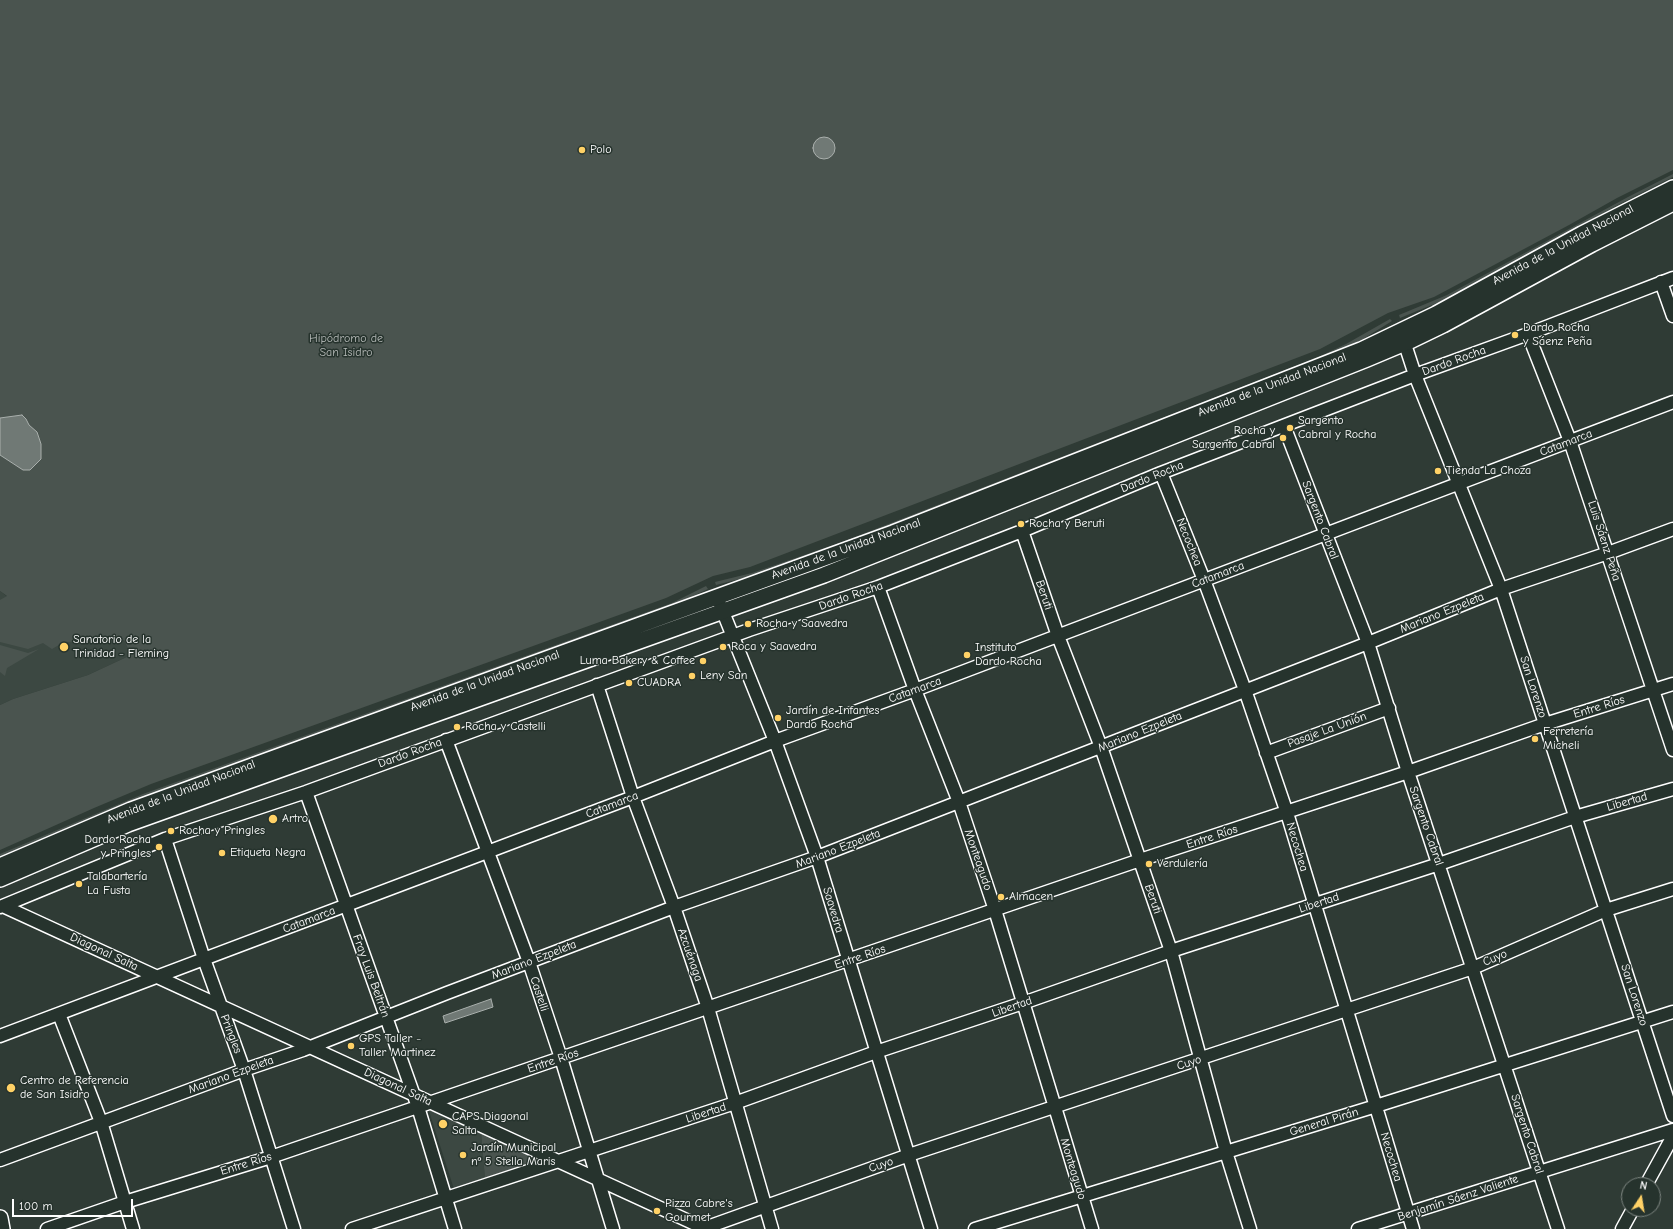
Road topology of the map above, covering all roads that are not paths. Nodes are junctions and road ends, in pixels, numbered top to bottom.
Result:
1 (1673, 188) edge
2 (1673, 203) edge
3 (1673, 278) edge
4 (1661, 282) junction
5 (1673, 316) edge
6 (1528, 334) junction
7 (1403, 338) junction
8 (1415, 375) junction
9 (1673, 402) edge
10 (1284, 426) junction
11 (1570, 441) junction
12 (1161, 472) junction
13 (1458, 483) junction
14 (1673, 529) edge
15 (1022, 531) junction
16 (1325, 534) junction
17 (1608, 553) junction
18 (1204, 580) junction
19 (878, 587) junction
20 (1500, 589) junction
21 (717, 597) junction
22 (723, 611) junction
23 (734, 636) junction
24 (1058, 636) junction
25 (1368, 643) junction
26 (1673, 684) edge
27 (597, 685) junction
28 (915, 690) junction
29 (1244, 690) junction
30 (1654, 691) junction
31 (1389, 708) junction
32 (1545, 724) junction
33 (446, 740) junction
34 (775, 741) junction
35 (1101, 747) junction
36 (1673, 750) edge
37 (1266, 753) junction
38 (1408, 772) junction
39 (1673, 789) edge
40 (306, 792) junction
41 (633, 797) junction
42 (959, 802) junction
43 (1287, 813) junction
44 (1575, 817) junction
45 (165, 840) junction
46 (489, 851) junction
47 (817, 857) junction
48 (1140, 860) junction
49 (1439, 864) junction
50 (0, 866) edge
51 (0, 879) edge
52 (1673, 889) edge
53 (1314, 904) junction
54 (1, 906) edge
55 (346, 906) junction
56 (674, 907) junction
57 (995, 910) junction
58 (1606, 910) junction
59 (1171, 951) junction
60 (204, 959) junction
61 (849, 960) junction
62 (529, 962) junction
63 (1473, 968) junction
64 (158, 977) junction
65 (1023, 1003) junction
66 (220, 1005) junction
67 (708, 1008) junction
68 (1347, 1010) junction
69 (1673, 1012) edge
70 (59, 1014) junction
71 (386, 1018) junction
72 (1643, 1021) junction
73 (0, 1036) edge
74 (311, 1047) junction
75 (876, 1052) junction
76 (561, 1058) junction
77 (1202, 1058) junction
78 (1504, 1066) junction
79 (244, 1070) junction
80 (413, 1094) junction
81 (431, 1102) junction
82 (735, 1103) junction
83 (1376, 1106) junction
84 (418, 1107) junction
85 (1054, 1107) junction
86 (1673, 1116) edge
87 (101, 1122) junction
88 (1673, 1130) edge
89 (1673, 1136) edge
90 (589, 1152) junction
91 (1226, 1152) junction
92 (909, 1155) junction
93 (271, 1157) junction
94 (0, 1160) edge
95 (559, 1161) junction
96 (1540, 1172) junction
97 (1650, 1177) edge
98 (597, 1179) junction
99 (1082, 1197) junction
100 (445, 1199) junction
101 (125, 1202) junction
102 (766, 1205) junction
103 (1408, 1214) junction
104 (1629, 1217) edge
105 (0, 1218) edge
106 (2, 1229) edge
107 (46, 1229) edge
108 (134, 1229) edge
109 (294, 1229) edge
110 (352, 1229) edge
111 (455, 1229) edge
112 (613, 1229) edge
113 (704, 1229) edge
114 (772, 1229) edge
115 (931, 1229) edge
116 (975, 1229) edge
117 (1092, 1229) edge
118 (1250, 1229) edge
119 (1358, 1229) edge
120 (1413, 1229) edge
121 (1558, 1229) edge
122 (1622, 1229) edge

1 - 7 main road, Avenida de la Unidad Nacional
2 - 7 main road, Avenida de la Unidad Nacional
3 - 4 street, Dardo Rocha
4 - 5 street
4 - 6 street, Dardo Rocha
6 - 8 street, Dardo Rocha
6 - 11 street, Luis Sáenz Peña
7 - 8 street, San Lorenzo
7 - 21 main road, Avenida de la Unidad Nacional
7 - 22 main road, Avenida de la Unidad Nacional
8 - 10 street, Dardo Rocha
8 - 13 street, San Lorenzo
9 - 11 street, Catamarca
10 - 12 street, Dardo Rocha
10 - 16 street, Sargento Cabral
11 - 13 street, Catamarca
11 - 17 street, Luis Sáenz Peña
12 - 15 street, Dardo Rocha
12 - 18 street, Necochea
13 - 16 street, Catamarca
13 - 20 street, San Lorenzo
14 - 17 street, Mariano Ezpeleta
15 - 19 street, Dardo Rocha
15 - 24 street, Beruti
16 - 18 street, Catamarca
16 - 25 street, Sargento Cabral
17 - 20 street, Mariano Ezpeleta
17 - 30 street, Luis Sáenz Peña
18 - 24 street, Catamarca
18 - 29 street, Necochea
19 - 23 street, Dardo Rocha
19 - 28 street, Monteagudo
20 - 25 street, Mariano Ezpeleta
20 - 32 street, San Lorenzo
21 - 22 street, Saavedra
21 - 50 main road, Avenida de la Unidad Nacional
22 - 23 street, Saavedra
22 - 51 main road, Avenida de la Unidad Nacional
23 - 27 street, Dardo Rocha
23 - 34 street, Saavedra
24 - 28 street, Catamarca
24 - 35 street, Beruti
25 - 29 street, Mariano Ezpeleta
25 - 31 street, Sargento Cabral
26 - 30 street, Entre Ríos
27 - 33 street, Dardo Rocha
27 - 41 street, Azcuénaga
28 - 34 street, Catamarca
28 - 42 street, Monteagudo
29 - 35 street, Mariano Ezpeleta
29 - 37 street, Necochea
30 - 32 street, Entre Ríos
30 - 36 street, Luis Sáenz Peña
31 - 37 street, Pasaje La Unión
31 - 38 street, Sargento Cabral
32 - 38 street, Entre Ríos
32 - 44 street, San Lorenzo
33 - 40 street, Dardo Rocha
33 - 46 street, Castelli
34 - 41 street, Catamarca
34 - 47 street, Saavedra
35 - 42 street, Mariano Ezpeleta
35 - 48 street, Beruti
37 - 43 street, Necochea
38 - 43 street, Entre Ríos
38 - 49 street, Sargento Cabral
39 - 44 street, Libertad
40 - 45 street, Dardo Rocha
40 - 55 street, Fray Luis Beltrán
41 - 46 street, Catamarca
41 - 56 street, Azcuénaga
42 - 47 street, Mariano Ezpeleta
42 - 57 street, Monteagudo
43 - 48 street, Entre Ríos
43 - 53 street, Necochea
44 - 49 street, Libertad
44 - 58 street, San Lorenzo
45 - 54 street, Dardo Rocha
45 - 60 street, Pringles
46 - 55 street, Catamarca
46 - 62 street, Castelli
47 - 56 street, Mariano Ezpeleta
47 - 61 street, Saavedra
48 - 57 street, Entre Ríos
48 - 59 street, Beruti
49 - 53 street, Libertad
49 - 63 street, Sargento Cabral
52 - 58 street, Cuyo
53 - 59 street, Libertad
53 - 68 street, Necochea
54 - 64 street, Diagonal Salta
55 - 60 street, Catamarca
55 - 71 street, Fray Luis Beltrán
56 - 62 street, Mariano Ezpeleta
56 - 67 street, Azcuénaga
57 - 61 street, Entre Ríos
57 - 65 street, Monteagudo
58 - 63 street, Cuyo
58 - 72 street, San Lorenzo
59 - 65 street, Libertad
59 - 77 street, Beruti
60 - 64 street, Catamarca
60 - 66 street, Pringles
61 - 67 street, Entre Ríos
61 - 75 street, Saavedra
62 - 71 street, Mariano Ezpeleta
62 - 76 street, Castelli
63 - 68 street, Cuyo
63 - 78 street, Sargento Cabral
64 - 66 street, Diagonal Salta
64 - 70 street, Catamarca
65 - 75 street, Libertad
65 - 85 street, Monteagudo
66 - 74 street, Diagonal Salta
66 - 79 street, Pringles
67 - 76 street, Entre Ríos
67 - 82 street, Azcuénaga
68 - 77 street, Cuyo
68 - 83 street, Necochea
69 - 72 street, General Pirán
70 - 73 street, Catamarca
70 - 87 street
71 - 74 street, Mariano Ezpeleta
71 - 80 street, Fray Luis Beltrán
72 - 78 street, General Pirán
72 - 86 street, San Lorenzo
74 - 79 street, Mariano Ezpeleta
74 - 80 street, Diagonal Salta
75 - 82 street, Libertad
75 - 92 street, Saavedra
76 - 81 street, Entre Ríos
76 - 90 street, Castelli
77 - 85 street, Cuyo
77 - 91 street, Beruti
78 - 83 street, General Pirán
78 - 96 street, Sargento Cabral
79 - 87 street, Mariano Ezpeleta
79 - 93 street, Pringles
80 - 81 street, Diagonal Salta
80 - 84 street, Fray Luis Beltrán
81 - 84 street, Entre Ríos
81 - 95 street, Diagonal Salta
82 - 90 street, Libertad
82 - 102 street, Azcuénaga
83 - 91 street, General Pirán
83 - 103 street, Necochea
84 - 93 street, Entre Ríos
84 - 100 street, Fray Luis Beltrán
85 - 92 street, Cuyo
85 - 99 street, Monteagudo
87 - 94 street, Mariano Ezpeleta
87 - 101 street
88 - 96 street, Benjamín Sáenz Valiente
89 - 97 street
90 - 95 street, Libertad
90 - 98 street, Castelli
91 - 99 street, General Pirán
91 - 118 street, Beruti
92 - 102 street, Cuyo
92 - 115 street, Saavedra
93 - 101 street, Entre Ríos
93 - 109 street, Pringles
95 - 98 street, Diagonal Salta
95 - 100 street, Libertad
96 - 103 street, Benjamín Sáenz Valiente
96 - 121 street, Sargento Cabral
98 - 112 street, Castelli
98 - 113 street, Diagonal Salta
99 - 116 street, General Pirán
99 - 117 street, Monteagudo
100 - 110 street, Libertad
100 - 111 street, Fray Luis Beltrán
101 - 107 street, Entre Ríos
101 - 108 street
102 - 113 street, Cuyo
102 - 114 street, Azcuénaga
103 - 119 street, Benjamín Sáenz Valiente
103 - 120 street, Necochea
104 - 122 street
105 - 106 main road

